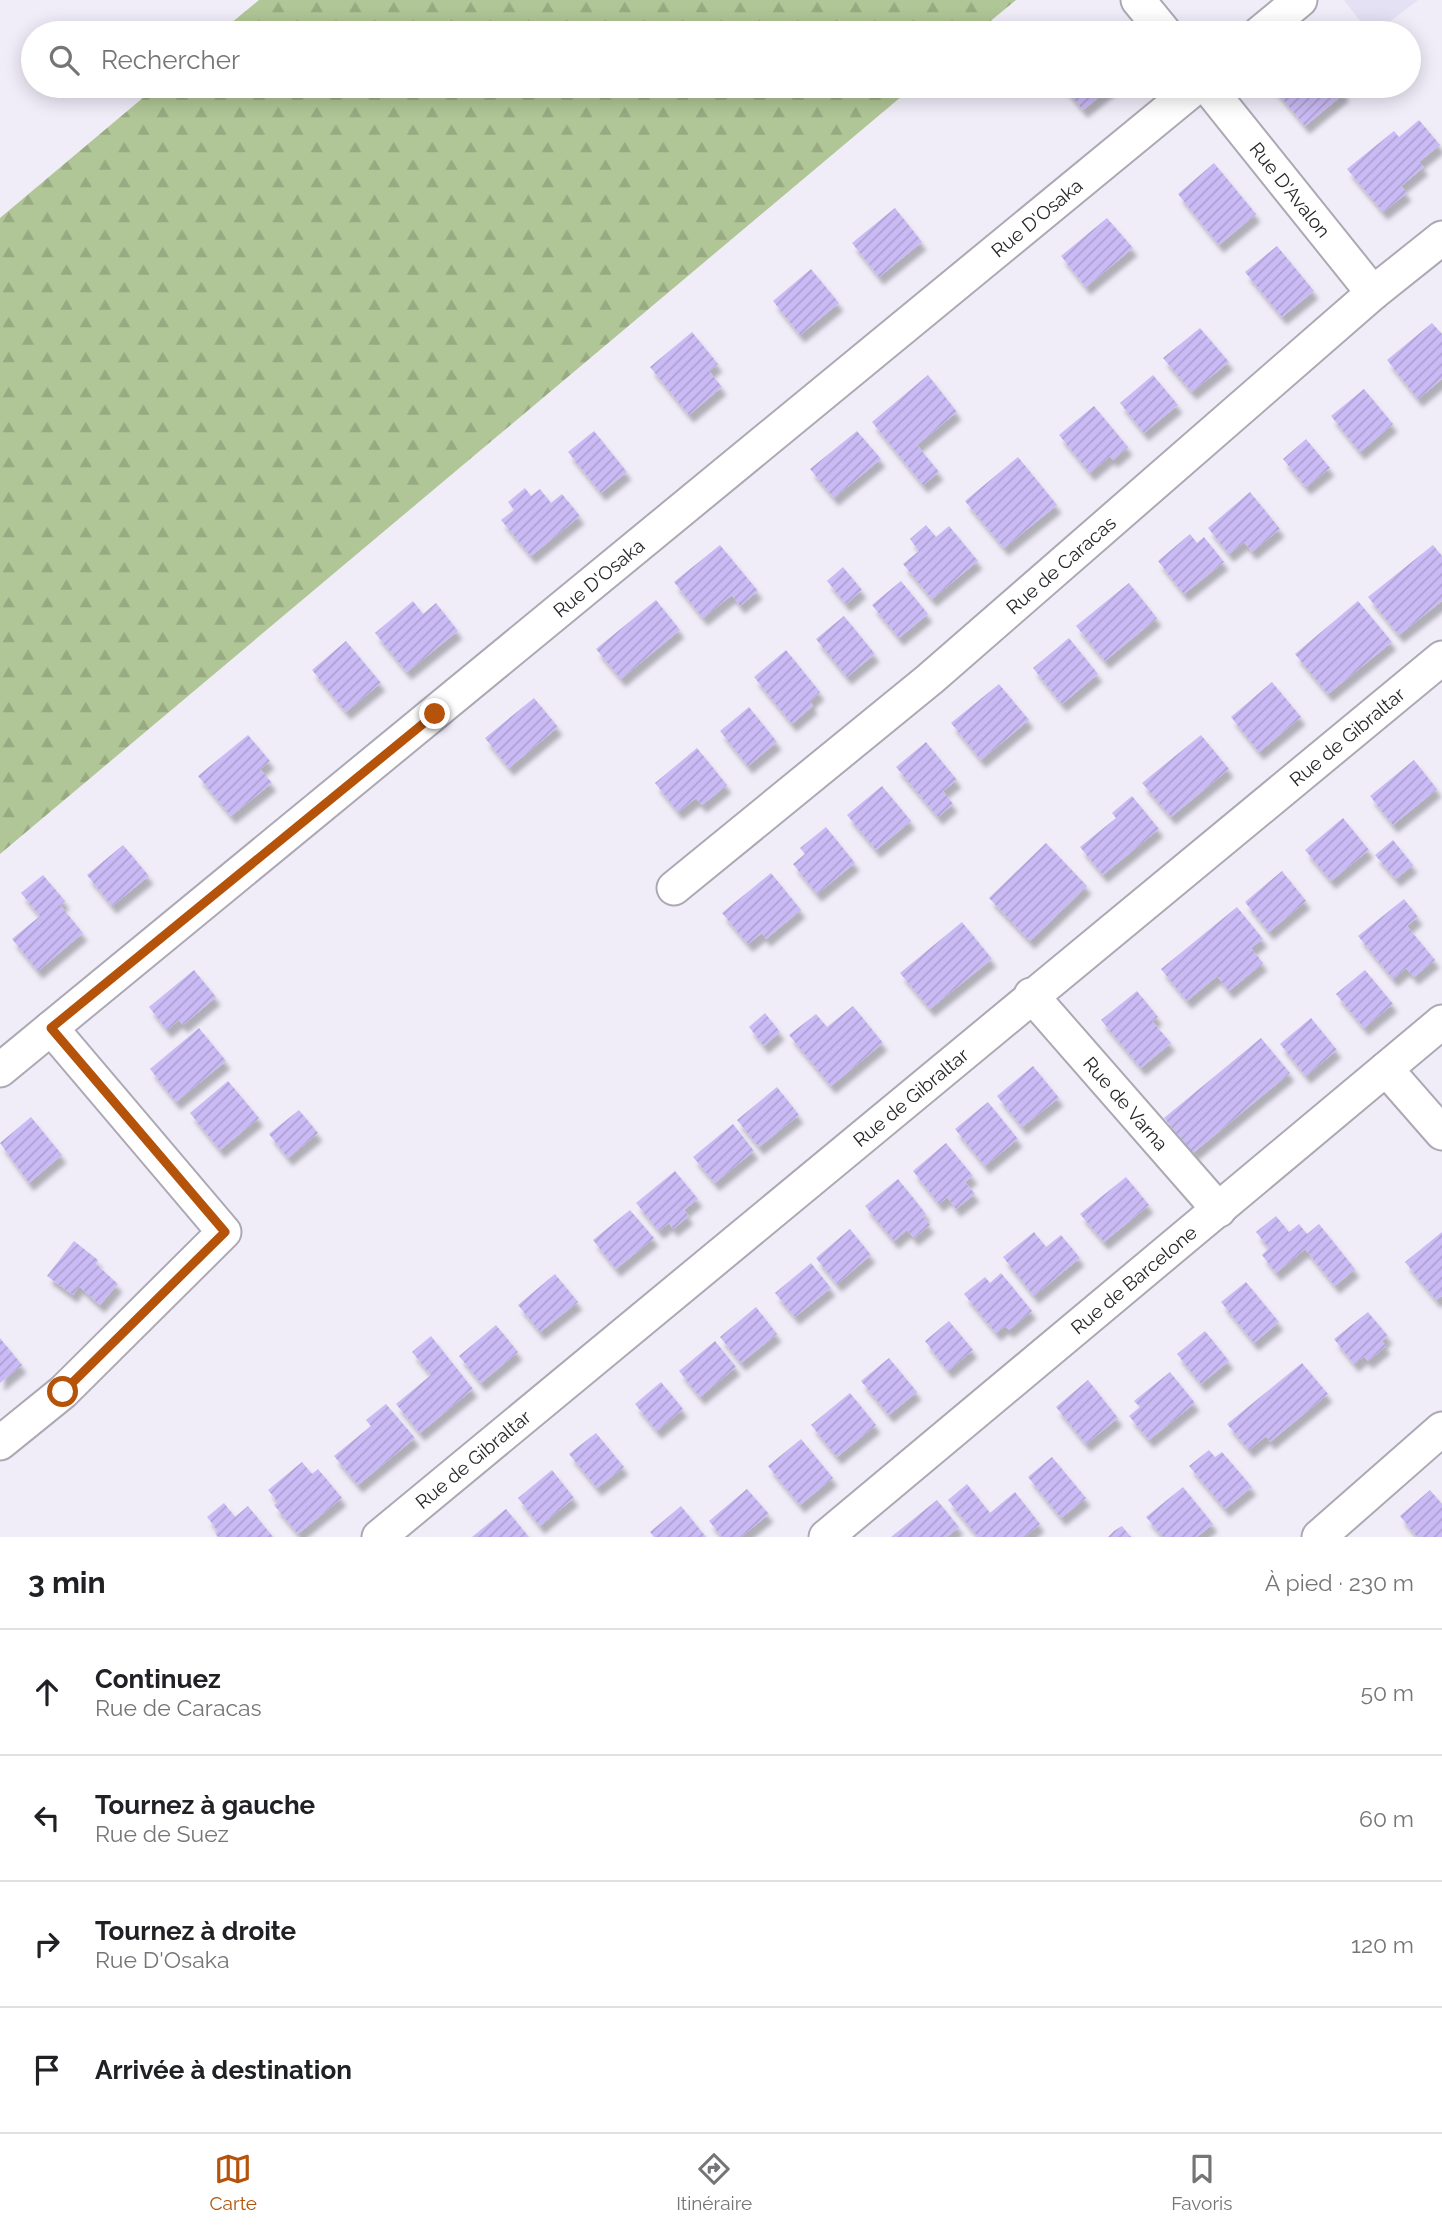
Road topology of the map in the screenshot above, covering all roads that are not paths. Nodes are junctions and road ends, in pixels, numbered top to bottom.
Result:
1 (1139, 0) edge
2 (1300, 0) edge
3 (1156, 21) edge
4 (1275, 21) edge
5 (1182, 98) edge
6 (1217, 98) edge
7 (1442, 238) edge
8 (1373, 293) junction
9 (1442, 658) edge
10 (674, 888) dead end
11 (1031, 995) junction
12 (1442, 1022) edge
13 (51, 1028) junction
14 (1386, 1069) junction
15 (0, 1070) edge
16 (1442, 1133) edge
17 (1219, 1210) junction
18 (1442, 1429) edge
19 (0, 1443) edge
20 (379, 1537) edge
21 (826, 1537) edge
22 (1320, 1537) edge

1 - 3 street
2 - 4 street
5 - 13 street, Rue D'Osaka
6 - 8 street, Rue D'Avalon
7 - 8 street, Rue de Caracas
8 - 10 street, Rue de Caracas
9 - 11 street, Rue de Gibraltar
11 - 17 street, Rue de Varna
11 - 20 street, Rue de Gibraltar
12 - 14 street, Rue de Barcelone
13 - 15 street, Rue D'Osaka
13 - 19 street
14 - 16 street
14 - 17 street, Rue de Barcelone
17 - 21 street, Rue de Barcelone
18 - 22 street

